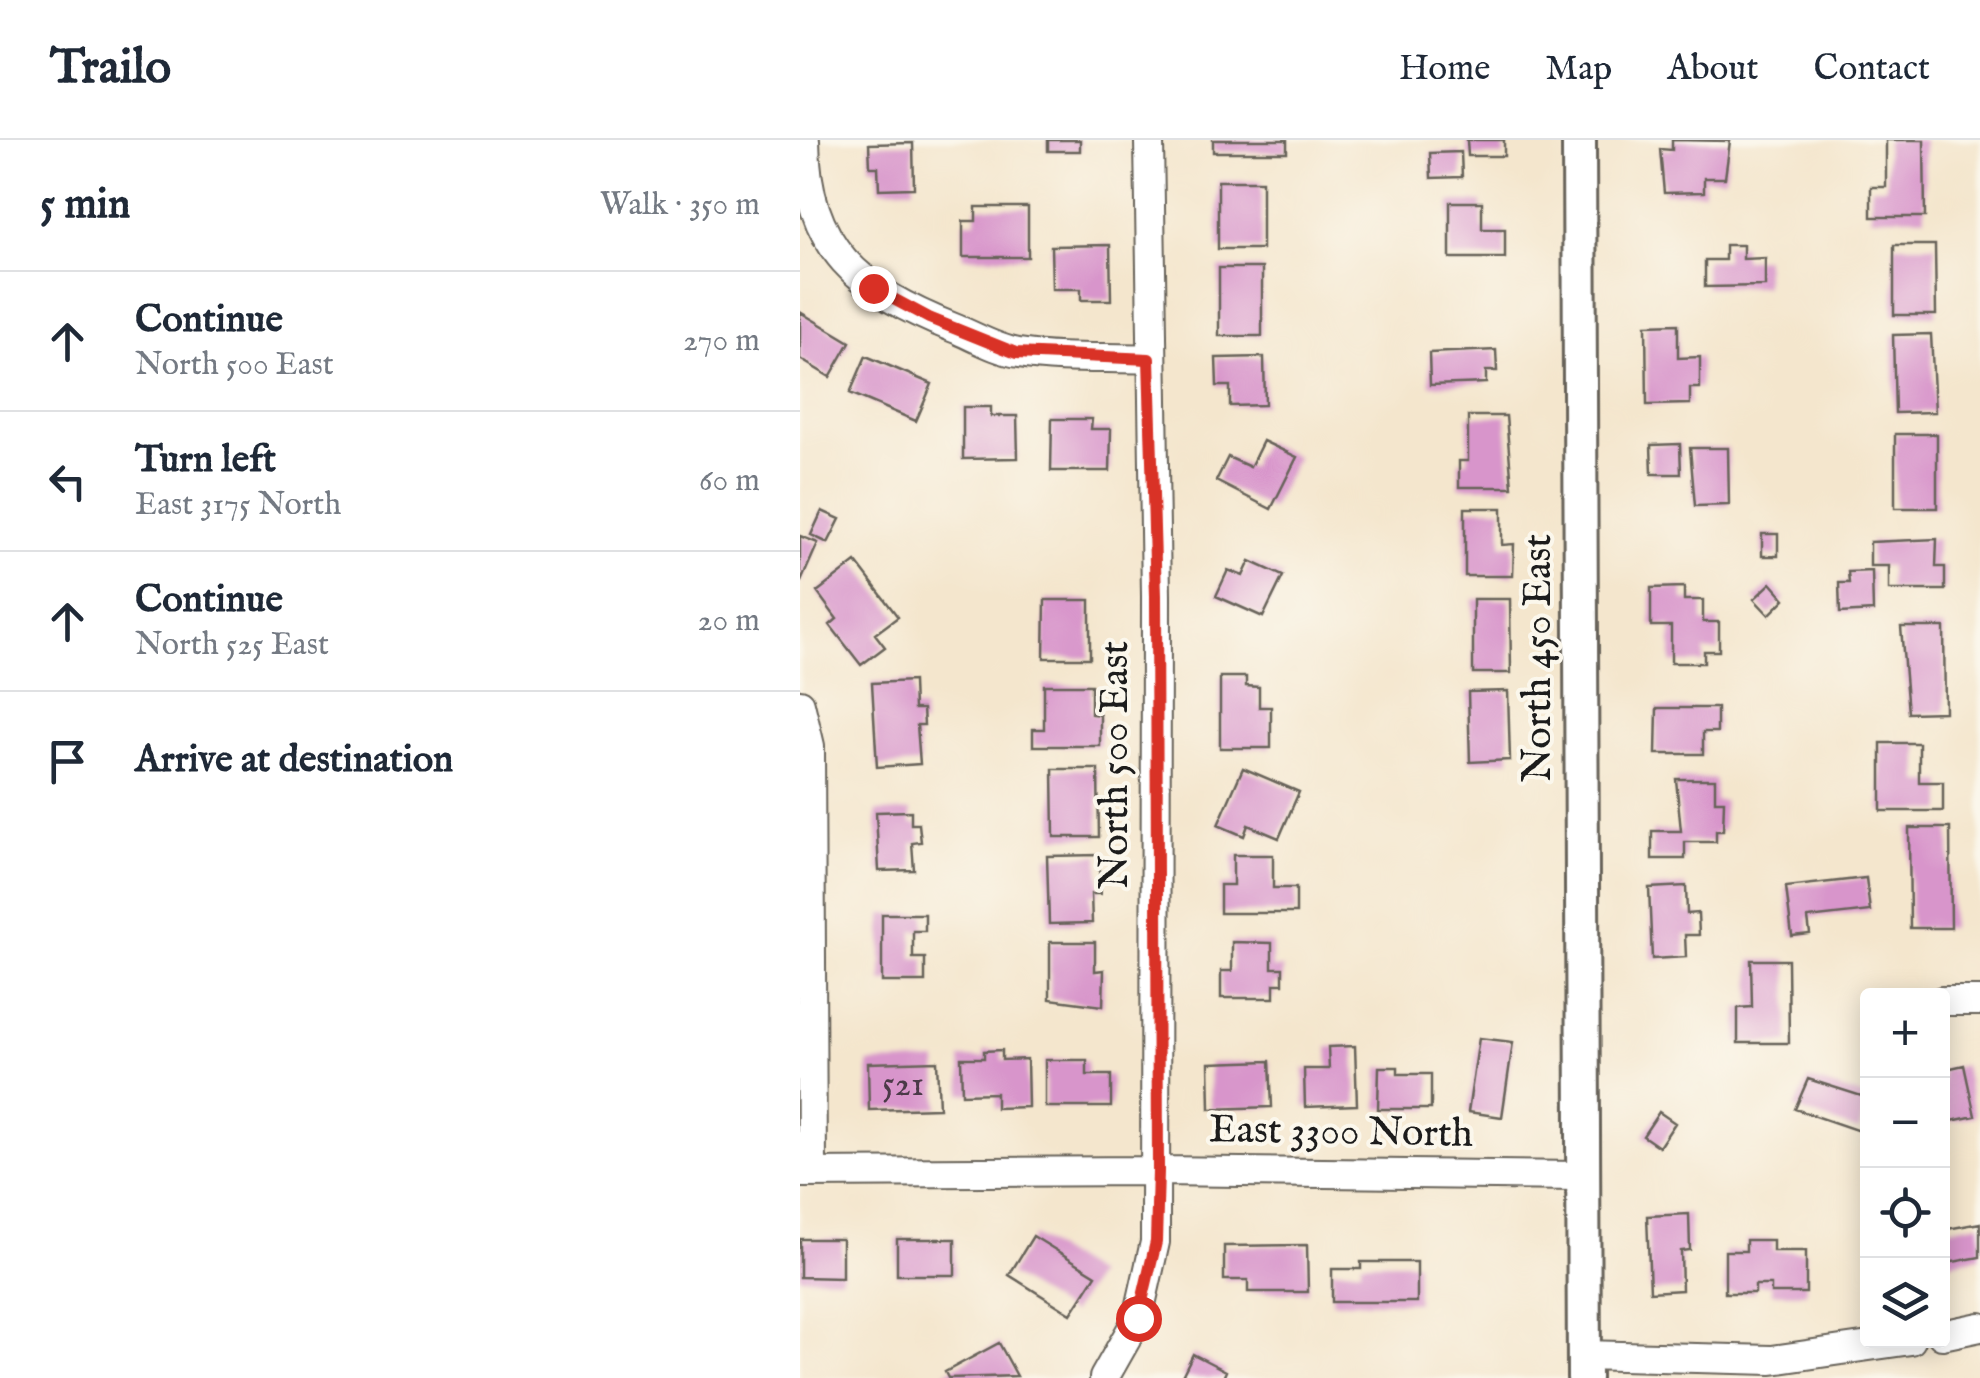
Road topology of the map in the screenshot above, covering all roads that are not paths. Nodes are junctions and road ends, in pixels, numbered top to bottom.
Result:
1 (804, 140) edge
2 (1149, 140) edge
3 (1579, 140) edge
4 (1149, 359) junction
5 (800, 704) edge
6 (805, 890) edge
7 (1950, 1001) edge
8 (1980, 1001) edge
9 (1158, 1171) junction
10 (806, 1173) edge
11 (1582, 1176) junction
12 (1980, 1327) edge
13 (1950, 1333) edge
14 (1873, 1348) edge
15 (1583, 1366) edge
16 (1772, 1369) edge
17 (1104, 1378) edge

1 - 4 street
2 - 4 street, North 500 East
3 - 11 street, North 450 East
4 - 9 street, North 500 East
5 - 6 street
6 - 10 street
7 - 8 street
9 - 10 street, East 3300 North
9 - 11 street, East 3300 North
9 - 17 street, North 500 East
11 - 15 street, North 450 East
12 - 13 street
14 - 16 street
15 - 16 street

